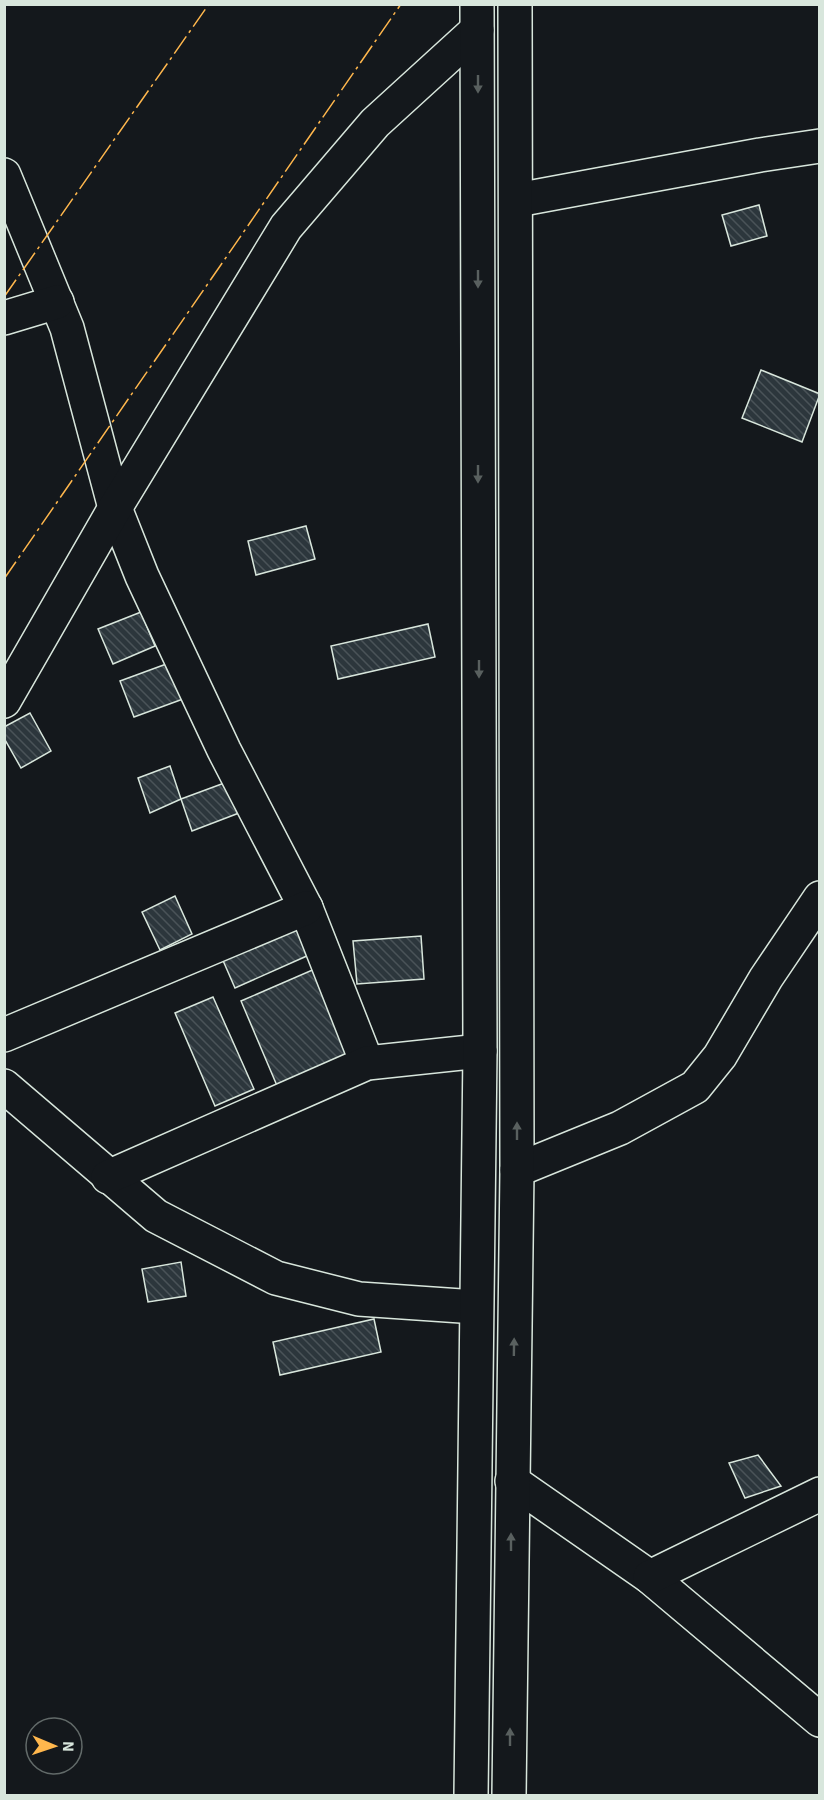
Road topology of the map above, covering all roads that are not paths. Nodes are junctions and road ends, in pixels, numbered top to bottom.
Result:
1 (515, 4) edge
2 (477, 17) edge
3 (819, 146) edge
4 (4, 175) edge
5 (517, 200) junction
6 (57, 302) junction
7 (4, 318) edge
8 (115, 508) junction
9 (4, 701) edge
10 (819, 898) edge
11 (306, 908) junction
12 (4, 1035) edge
13 (480, 1051) junction
14 (367, 1063) junction
15 (4, 1086) edge
16 (517, 1170) junction
17 (108, 1177) junction
18 (476, 1307) junction
19 (512, 1481) junction
20 (819, 1494) edge
21 (650, 1577) junction
22 (819, 1720) edge
23 (471, 1796) edge
24 (509, 1796) edge

1 - 5 street
2 - 8 street
2 -> 13 street
3 - 5 street
4 - 6 street
16 -> 5 street
6 - 7 street
6 - 8 street
8 - 9 street
8 - 11 street
10 - 16 street
11 - 12 street
11 - 14 street
13 - 14 street
13 - 18 street
14 - 17 street
15 - 17 street
19 -> 16 street
17 - 18 street
18 - 23 street
19 - 21 street
24 -> 19 street
20 - 21 street
21 - 22 street

